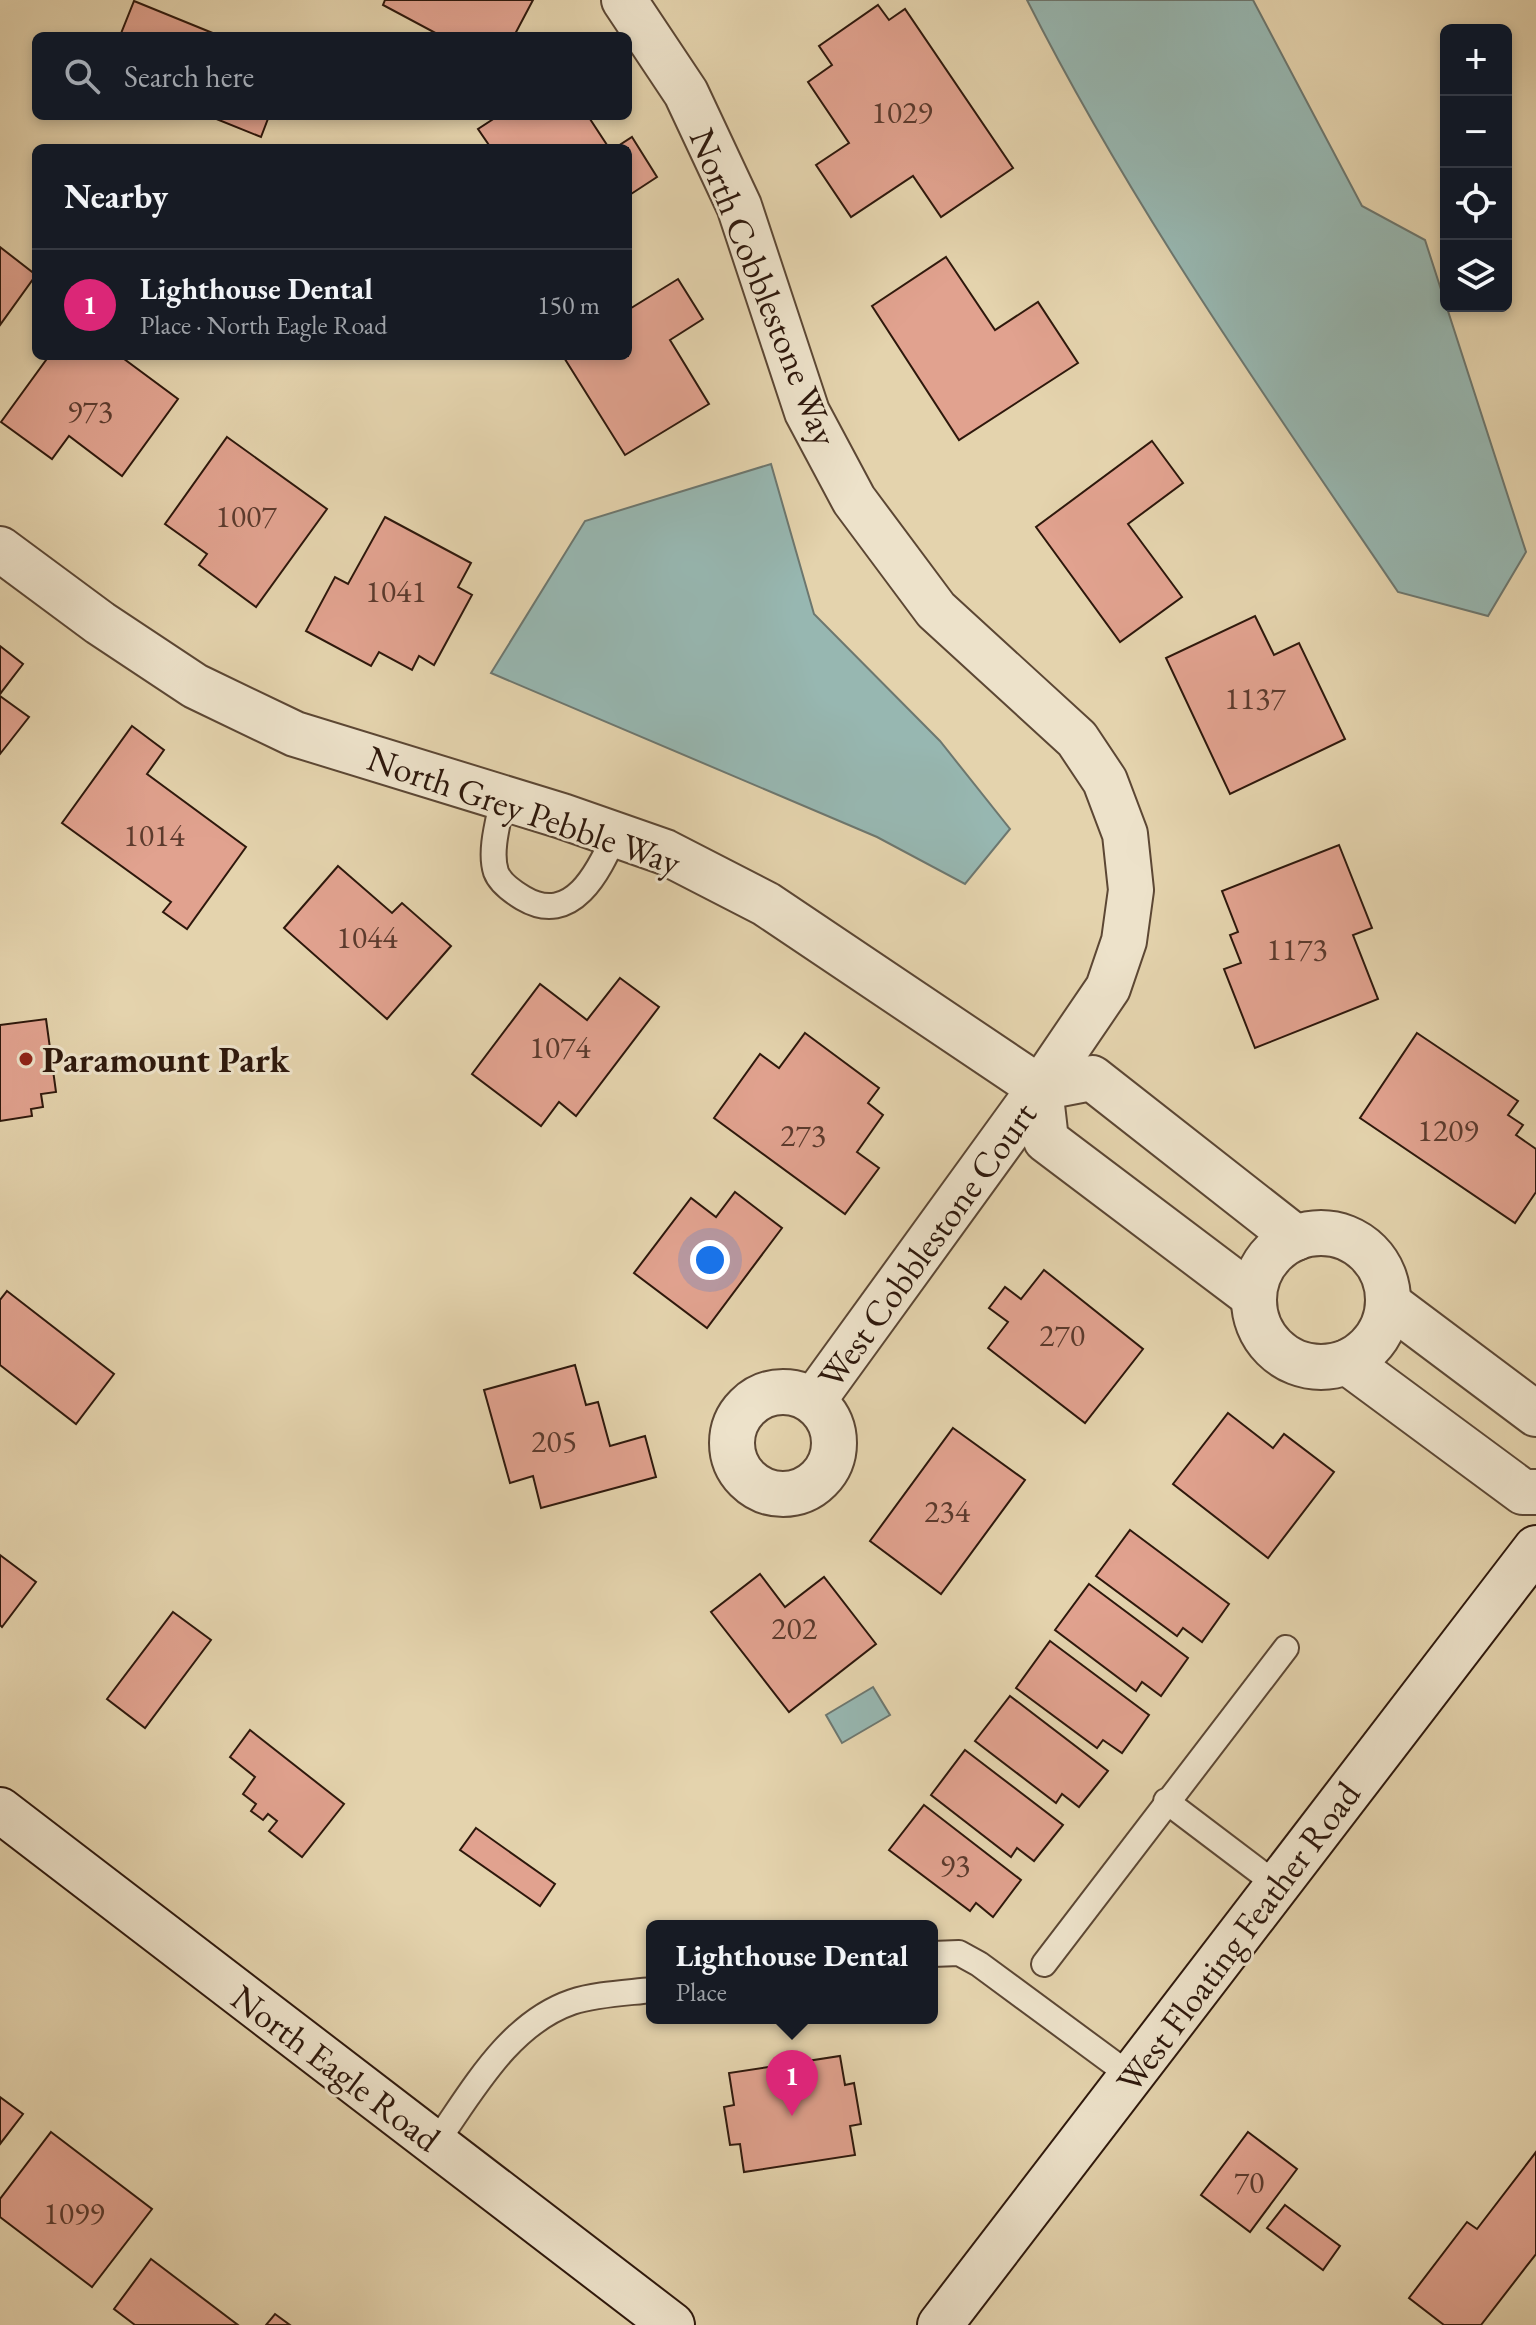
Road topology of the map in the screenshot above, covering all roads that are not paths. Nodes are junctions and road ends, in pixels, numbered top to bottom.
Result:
1 (624, 0) edge
2 (0, 549) edge
3 (503, 798) junction
4 (615, 835) junction
5 (1040, 1088) junction
6 (1296, 1238) junction
7 (1254, 1297) junction
8 (1388, 1303) junction
9 (1347, 1362) junction
10 (813, 1401) dead end
11 (1536, 1414) edge
12 (1536, 1492) edge
13 (1536, 1548) edge
14 (1286, 1648) dead end
15 (1166, 1801) junction
16 (0, 1810) edge
17 (1277, 1885) junction
18 (938, 1954) edge
19 (1044, 1964) dead end
20 (646, 1991) edge
21 (1131, 2076) junction
22 (435, 2144) junction
23 (672, 2325) edge
24 (940, 2325) edge

1 - 5 street, North Cobblestone Way
2 - 3 street, North Grey Pebble Way
3 - 4 street, North Grey Pebble Way
3 - 4 lane
4 - 5 street, North Grey Pebble Way
5 - 6 street
5 - 7 street
5 - 10 street, West Cobblestone Court
6 - 7 street
6 - 8 street
7 - 9 street
8 - 9 street
8 - 11 street
9 - 12 street
13 - 17 street, West Floating Feather Road
14 - 15 lane
15 - 17 lane
15 - 19 lane
16 - 22 street, North Eagle Road
17 - 21 street, West Floating Feather Road
18 - 21 lane
20 - 22 lane
21 - 24 street, West Floating Feather Road
22 - 23 street, North Eagle Road

